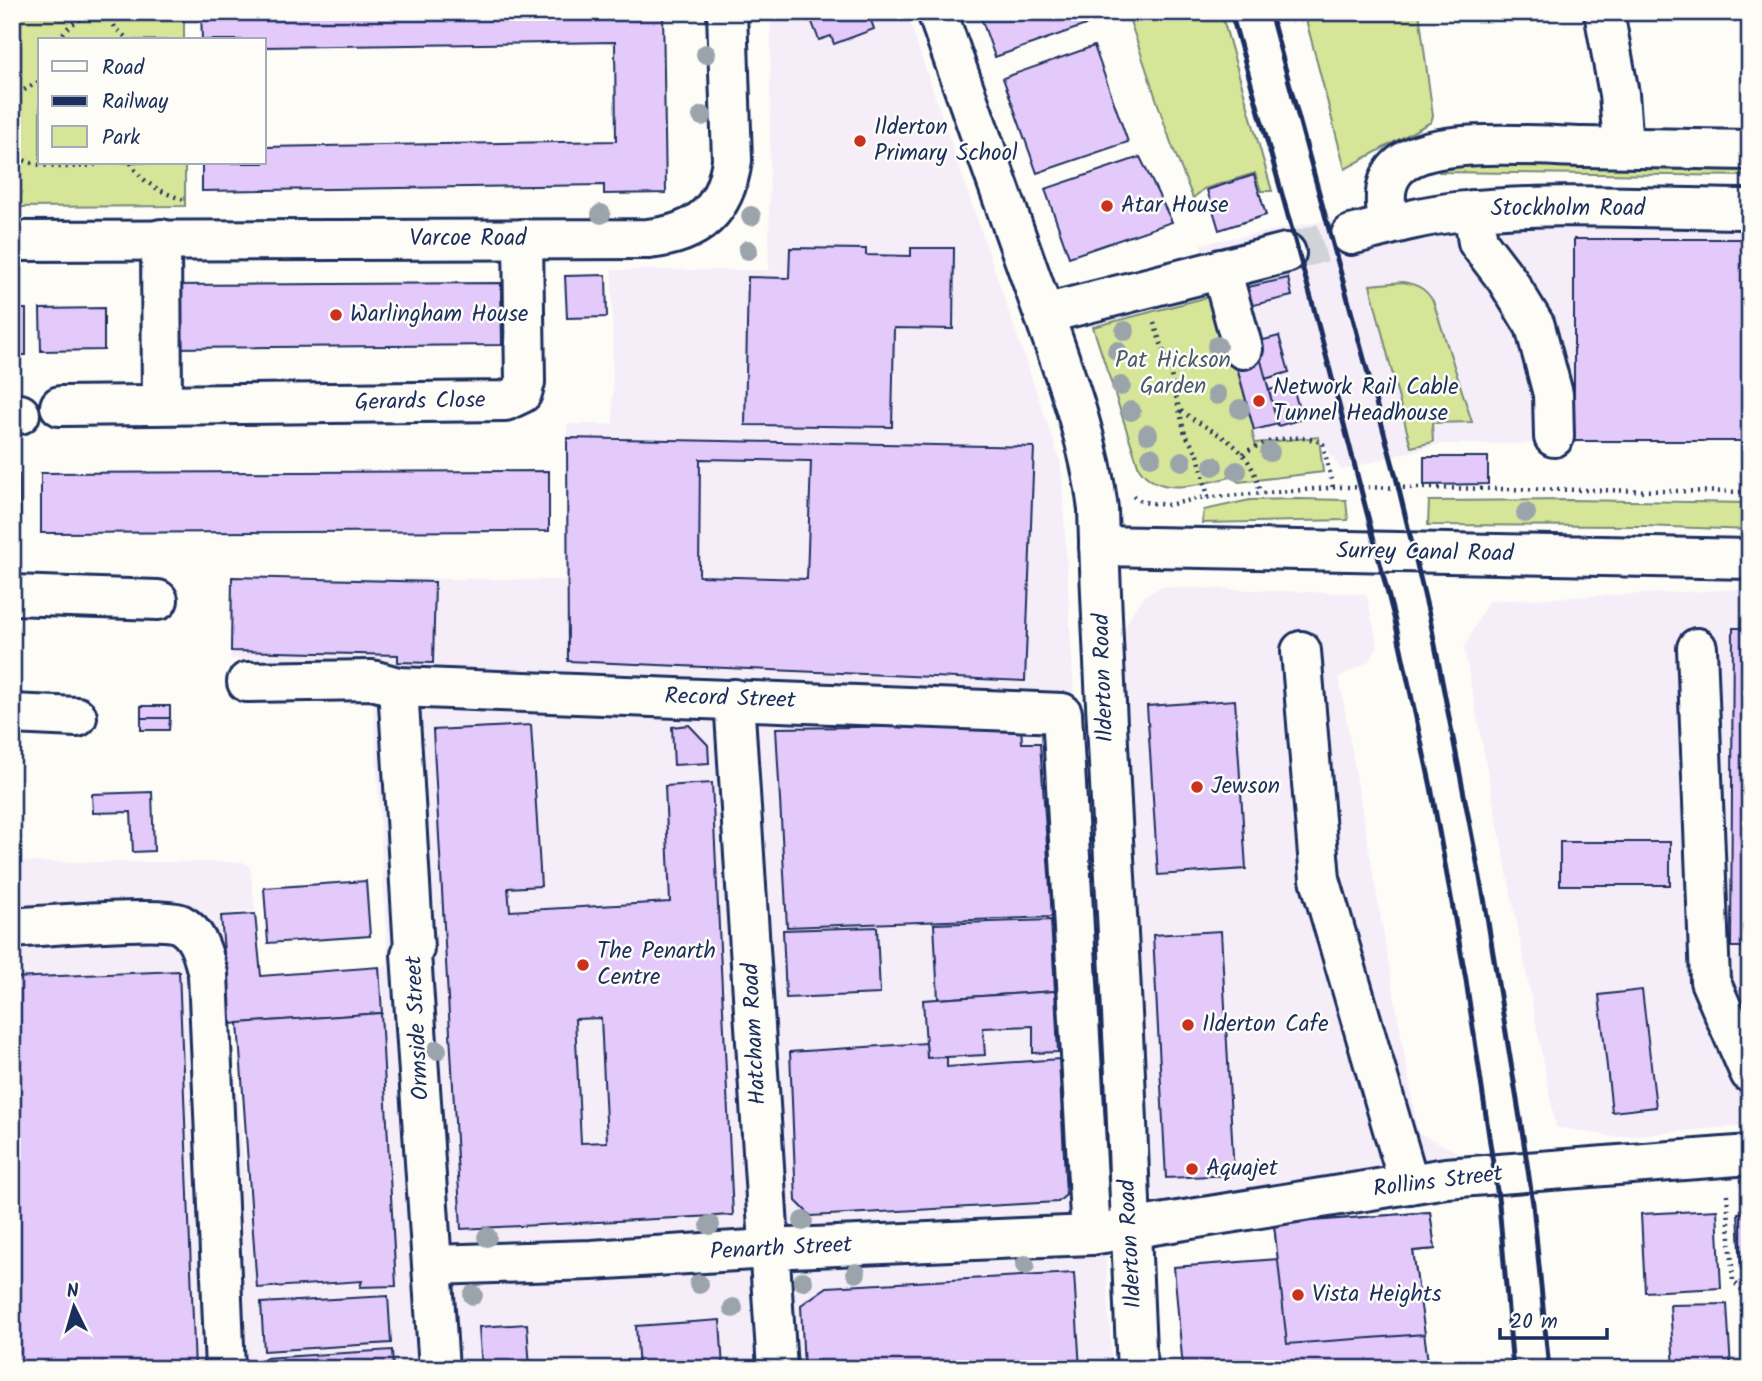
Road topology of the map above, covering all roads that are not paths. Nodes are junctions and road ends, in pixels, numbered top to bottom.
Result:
1 (727, 12) edge
2 (937, 12) edge
3 (1604, 12) edge
4 (1623, 147) junction
5 (1750, 150) edge
6 (1750, 209) edge
7 (1473, 210) junction
8 (1388, 225) junction
9 (1352, 235) tunnel mouth
10 (175, 239) junction
11 (523, 239) junction
12 (12, 242) edge
13 (1286, 253) tunnel mouth
14 (1221, 269) junction
15 (1044, 314) junction
16 (1243, 349) dead end
17 (162, 404) junction
18 (60, 406) dead end
19 (1554, 436) dead end
20 (1100, 546) junction
21 (1750, 559) edge
22 (12, 595) edge
23 (158, 600) dead end
24 (1697, 648) dead end
25 (1301, 651) dead end
26 (247, 682) dead end
27 (398, 687) junction
28 (734, 699) junction
29 (12, 714) edge
30 (77, 717) dead end
31 (12, 928) edge
32 (1750, 1073) edge
33 (1737, 1156) edge
34 (1409, 1184) junction
35 (1129, 1230) junction
36 (1091, 1235) junction
37 (768, 1250) junction
38 (433, 1265) junction
39 (225, 1369) edge
40 (439, 1369) edge
41 (777, 1369) edge
42 (1138, 1369) edge

1 - 11 street, Varcoe Road
2 - 15 street, Ilderton Road
3 - 4 street
4 - 5 street
4 - 8 street
6 - 7 street, Stockholm Road
7 - 8 street, Stockholm Road
7 - 19 street
8 - 9 street, Stockholm Road
10 - 11 street, Varcoe Road
10 - 12 street, Varcoe Road
10 - 17 street
11 - 17 street, Gerards Close
13 - 14 street
14 - 15 street
14 - 16 street
15 - 20 street, Ilderton Road
17 - 18 street, Gerards Close
20 - 21 street, Surrey Canal Road
20 - 35 street, Ilderton Road
22 - 23 street
24 - 32 street
25 - 34 street
26 - 27 street, Record Street
27 - 28 street, Record Street
27 - 38 street, Ormside Street
28 - 36 street, Record Street
28 - 37 street, Hatcham Road
29 - 30 street
31 - 39 street
33 - 34 street, Rollins Street
34 - 35 street, Rollins Street
35 - 36 street, Penarth Street
35 - 42 street, Ilderton Road
36 - 37 street, Penarth Street
37 - 38 street, Penarth Street
37 - 41 street, Hatcham Road
38 - 40 street, Ormside Street

